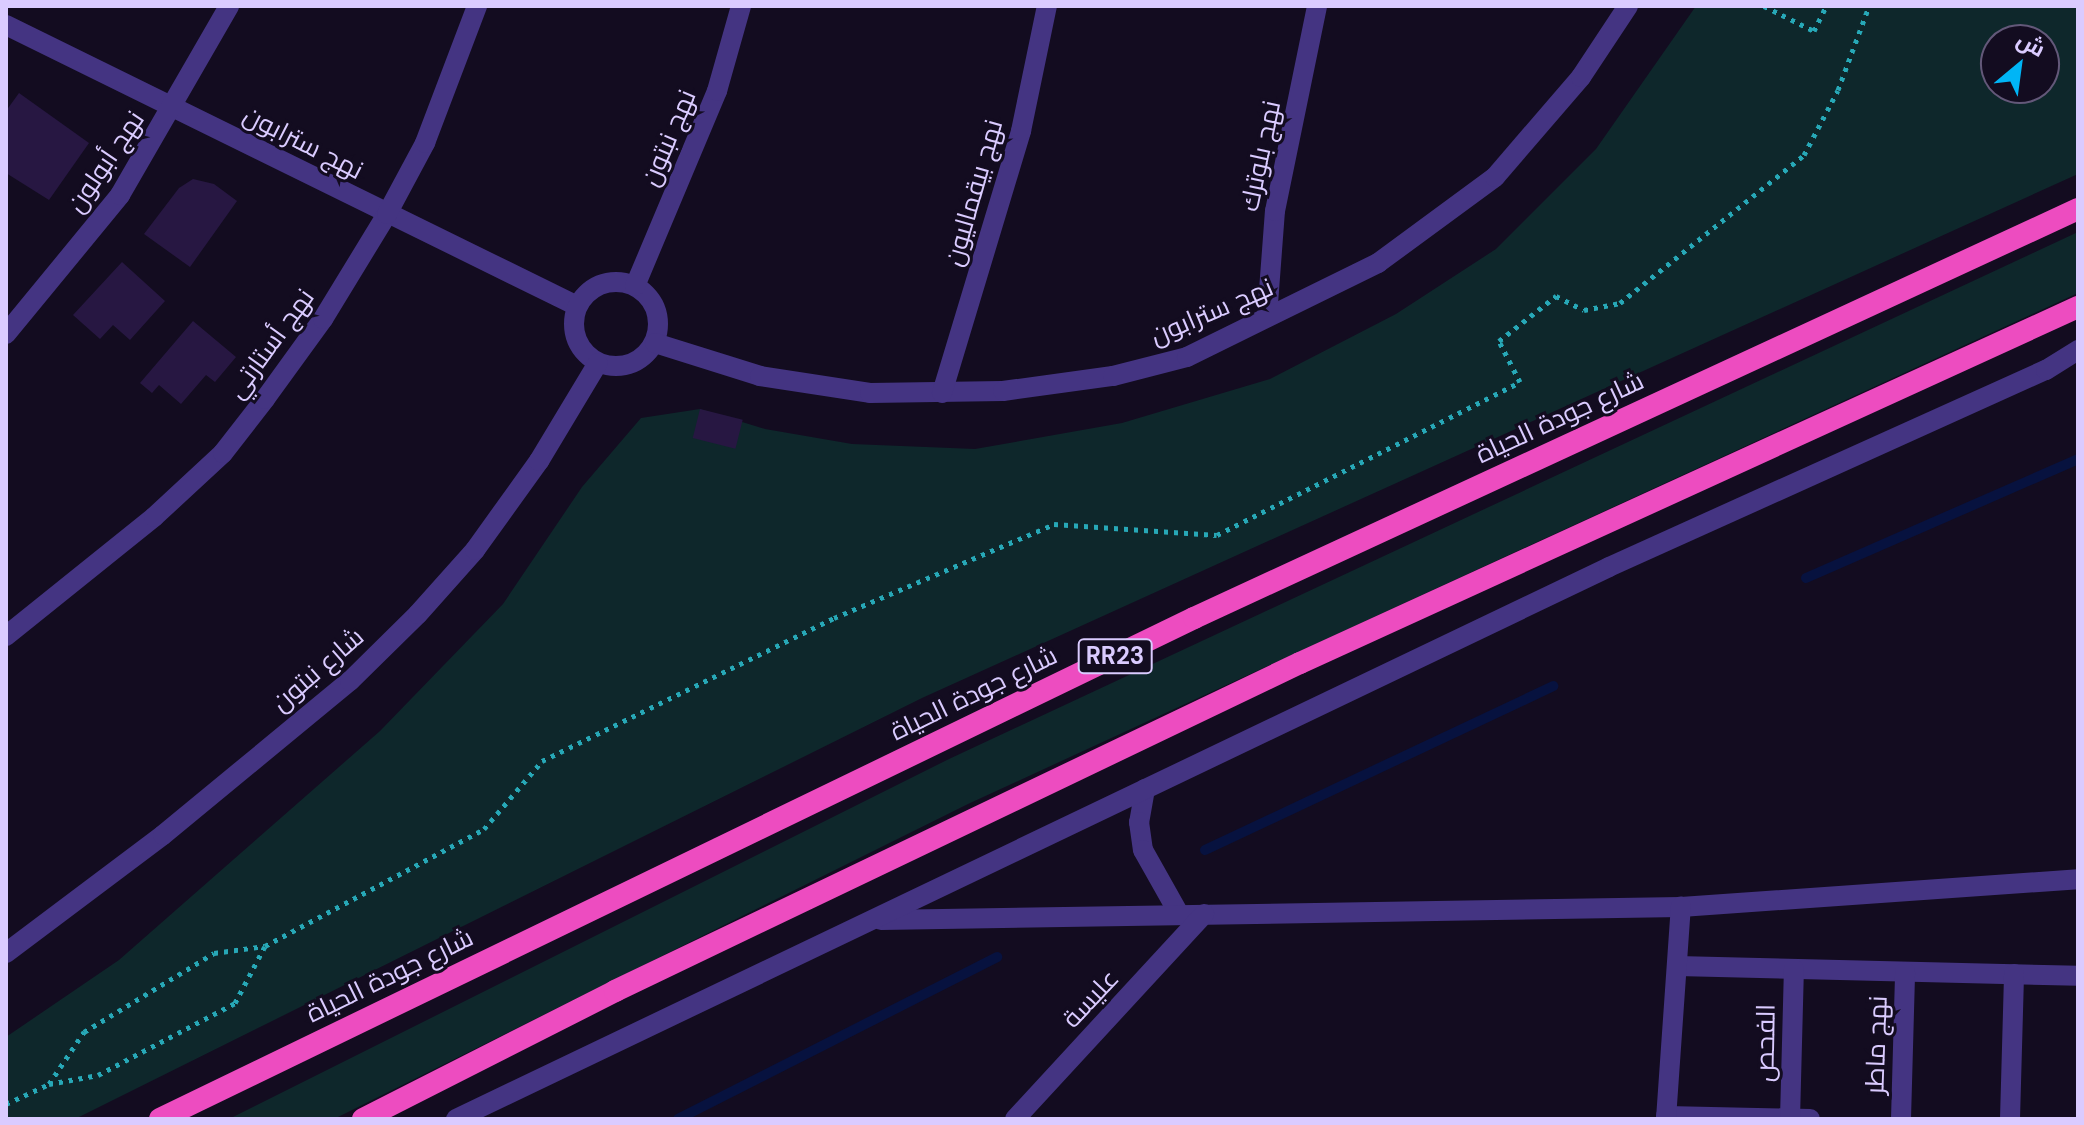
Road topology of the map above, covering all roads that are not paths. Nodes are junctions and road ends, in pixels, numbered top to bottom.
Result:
1 (229, 6) edge
2 (477, 6) edge
3 (741, 6) edge
4 (1047, 6) edge
5 (1317, 6) edge
6 (1628, 6) edge
7 (6, 25) edge
8 (174, 107) junction
9 (2078, 209) edge
10 (387, 214) junction
11 (635, 286) junction
12 (577, 306) junction
13 (2078, 307) edge
14 (1267, 317) junction
15 (6, 334) edge
16 (655, 343) junction
17 (2078, 350) edge
18 (598, 363) junction
19 (942, 393) junction
20 (6, 636) edge
21 (1145, 789) junction
22 (2078, 879) edge
23 (1681, 907) junction
24 (1179, 914) junction
25 (1204, 914) junction
26 (881, 920) junction
27 (6, 953) edge
28 (1677, 966) junction
29 (1794, 969) junction
30 (1905, 972) junction
31 (2014, 974) junction
32 (2078, 976) edge
33 (1666, 1117) edge
34 (1762, 1118) edge
35 (160, 1119) edge
36 (363, 1119) edge
37 (456, 1119) edge
38 (1015, 1119) edge
39 (1790, 1119) edge
40 (1810, 1119) edge
41 (1901, 1119) edge
42 (2010, 1119) edge

1 - 8 street, نهج أبولون
2 - 10 street, نهج أستارتي
3 - 11 street, نهج نبتون
4 - 19 street, نهج بيقماليون
5 - 14 street, نهج بلوترك
6 - 14 street, نهج سترابون
7 - 8 street, نهج سترابون
8 - 10 street, نهج سترابون
8 - 15 street, نهج أبولون
9 - 35 highway, شارع جودة الحياة / RR23
10 - 12 street, نهج سترابون
10 - 20 street, نهج أستارتي
11 - 12 street
11 - 16 street
12 - 18 street
13 - 36 highway
14 - 19 street, نهج سترابون
16 - 18 street
16 - 19 street, نهج سترابون
17 - 21 street
18 - 27 street, شارع نبتون
21 - 24 street
21 - 26 street
22 - 23 street
23 - 25 street
23 - 28 street
24 - 25 street
24 - 26 street
25 - 38 street, عليسة
26 - 37 street
28 - 29 street
28 - 33 street
29 - 30 street
29 - 39 street, الفحص
30 - 31 street
30 - 41 street, نهج ماطر
31 - 32 street
31 - 42 street
33 - 34 street
34 - 39 street
39 - 40 street

